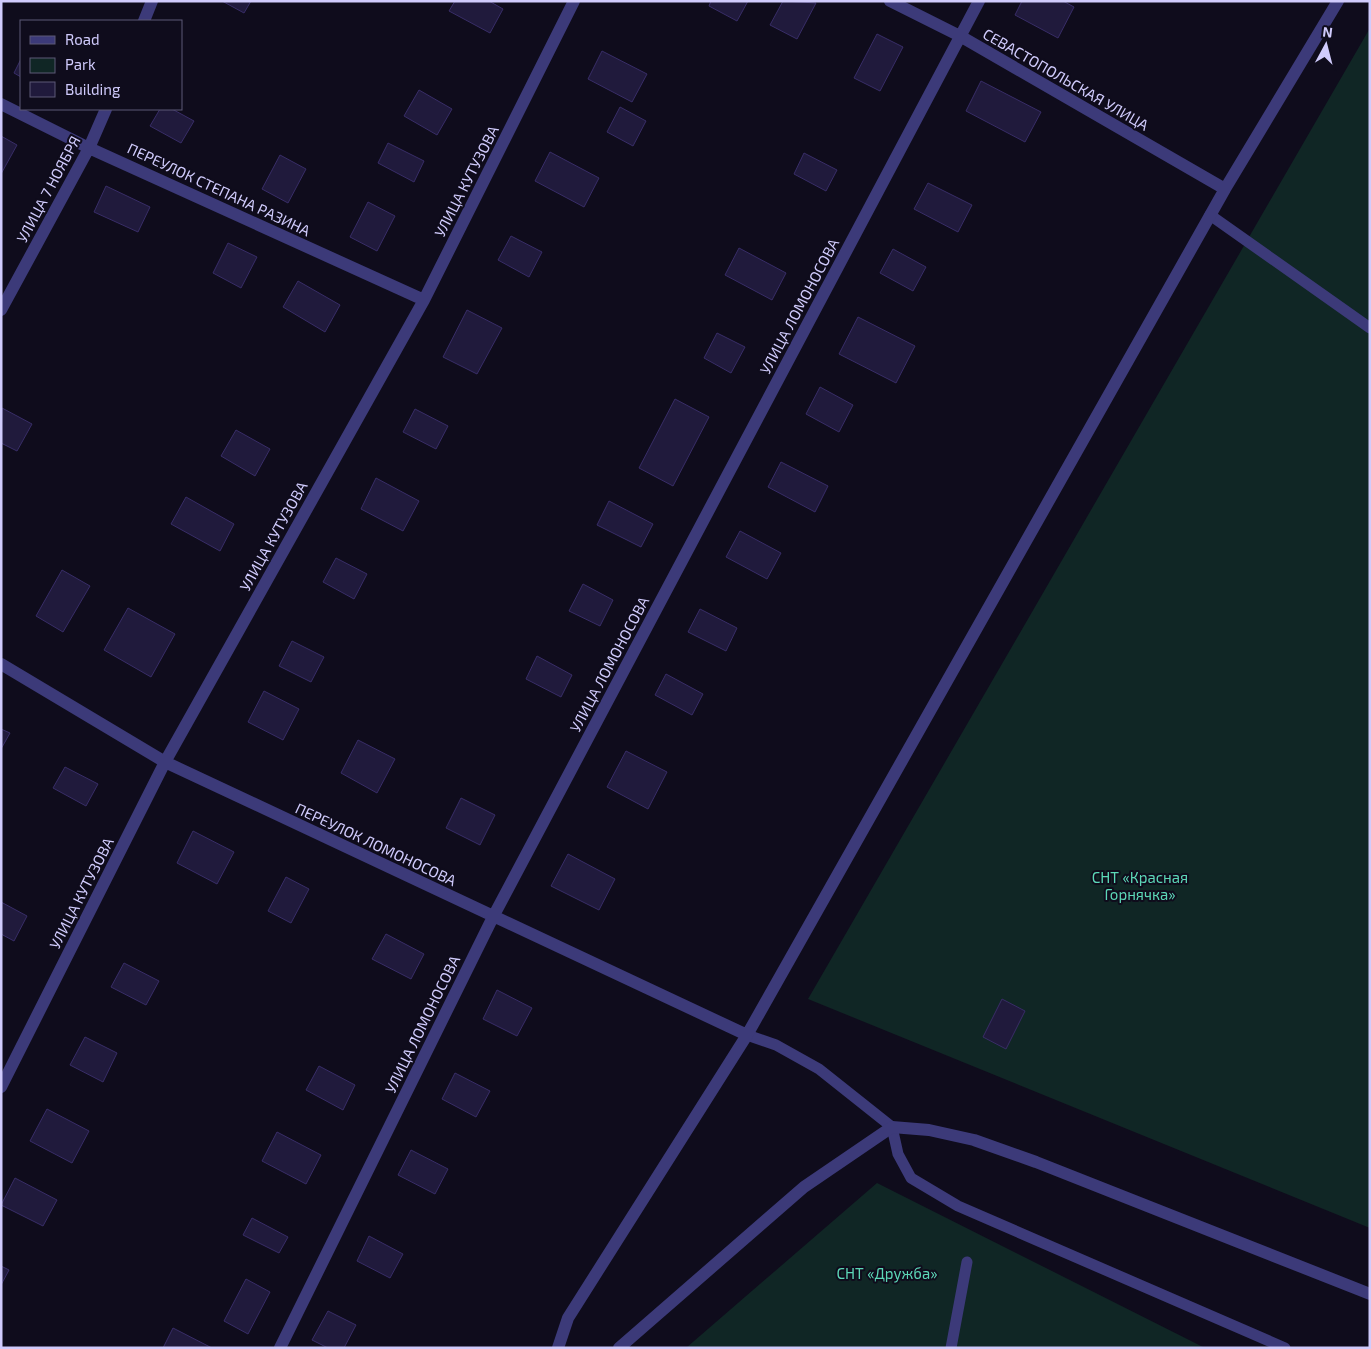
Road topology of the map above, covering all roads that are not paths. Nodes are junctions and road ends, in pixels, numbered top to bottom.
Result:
1 (152, 1) edge
2 (574, 1) edge
3 (890, 1) edge
4 (979, 1) edge
5 (1338, 1) edge
6 (144, 20) edge
7 (960, 36) junction
8 (1, 104) edge
9 (106, 110) edge
10 (89, 148) junction
11 (1225, 188) junction
12 (1210, 215) junction
13 (424, 300) junction
14 (1, 310) edge
15 (1370, 328) edge
16 (1, 664) edge
17 (165, 762) junction
18 (493, 917) junction
19 (747, 1035) junction
20 (1, 1087) edge
21 (892, 1127) junction
22 (967, 1262) dead end
23 (1370, 1294) edge
24 (280, 1348) edge
25 (558, 1348) edge
26 (619, 1348) edge
27 (951, 1348) edge
28 (1285, 1348) edge

1 - 6 street
2 - 13 street, УЛИЦА КУТУЗОВА
3 - 7 street, СЕВАСТОПОЛЬСКАЯ УЛИЦА
4 - 7 street, УЛИЦА ЛОМОНОСОВА
5 - 11 street
7 - 11 street, СЕВАСТОПОЛЬСКАЯ УЛИЦА
7 - 18 street, УЛИЦА ЛОМОНОСОВА
8 - 10 street, ПЕРЕУЛОК СТЕПАНА РАЗИНА
9 - 10 street, УЛИЦА 7 НОЯБРЯ
10 - 13 street, ПЕРЕУЛОК СТЕПАНА РАЗИНА
10 - 14 street, УЛИЦА 7 НОЯБРЯ
11 - 12 street
12 - 15 lane
12 - 19 street
13 - 17 street, УЛИЦА КУТУЗОВА
16 - 17 street, ПЕРЕУЛОК ЛОМОНОСОВА
17 - 18 street, ПЕРЕУЛОК ЛОМОНОСОВА
17 - 20 street, УЛИЦА КУТУЗОВА
18 - 19 street, ПЕРЕУЛОК ЛОМОНОСОВА
18 - 24 street, УЛИЦА ЛОМОНОСОВА
19 - 21 lane
19 - 25 street
21 - 23 street
21 - 26 street
21 - 28 lane
22 - 27 lane

